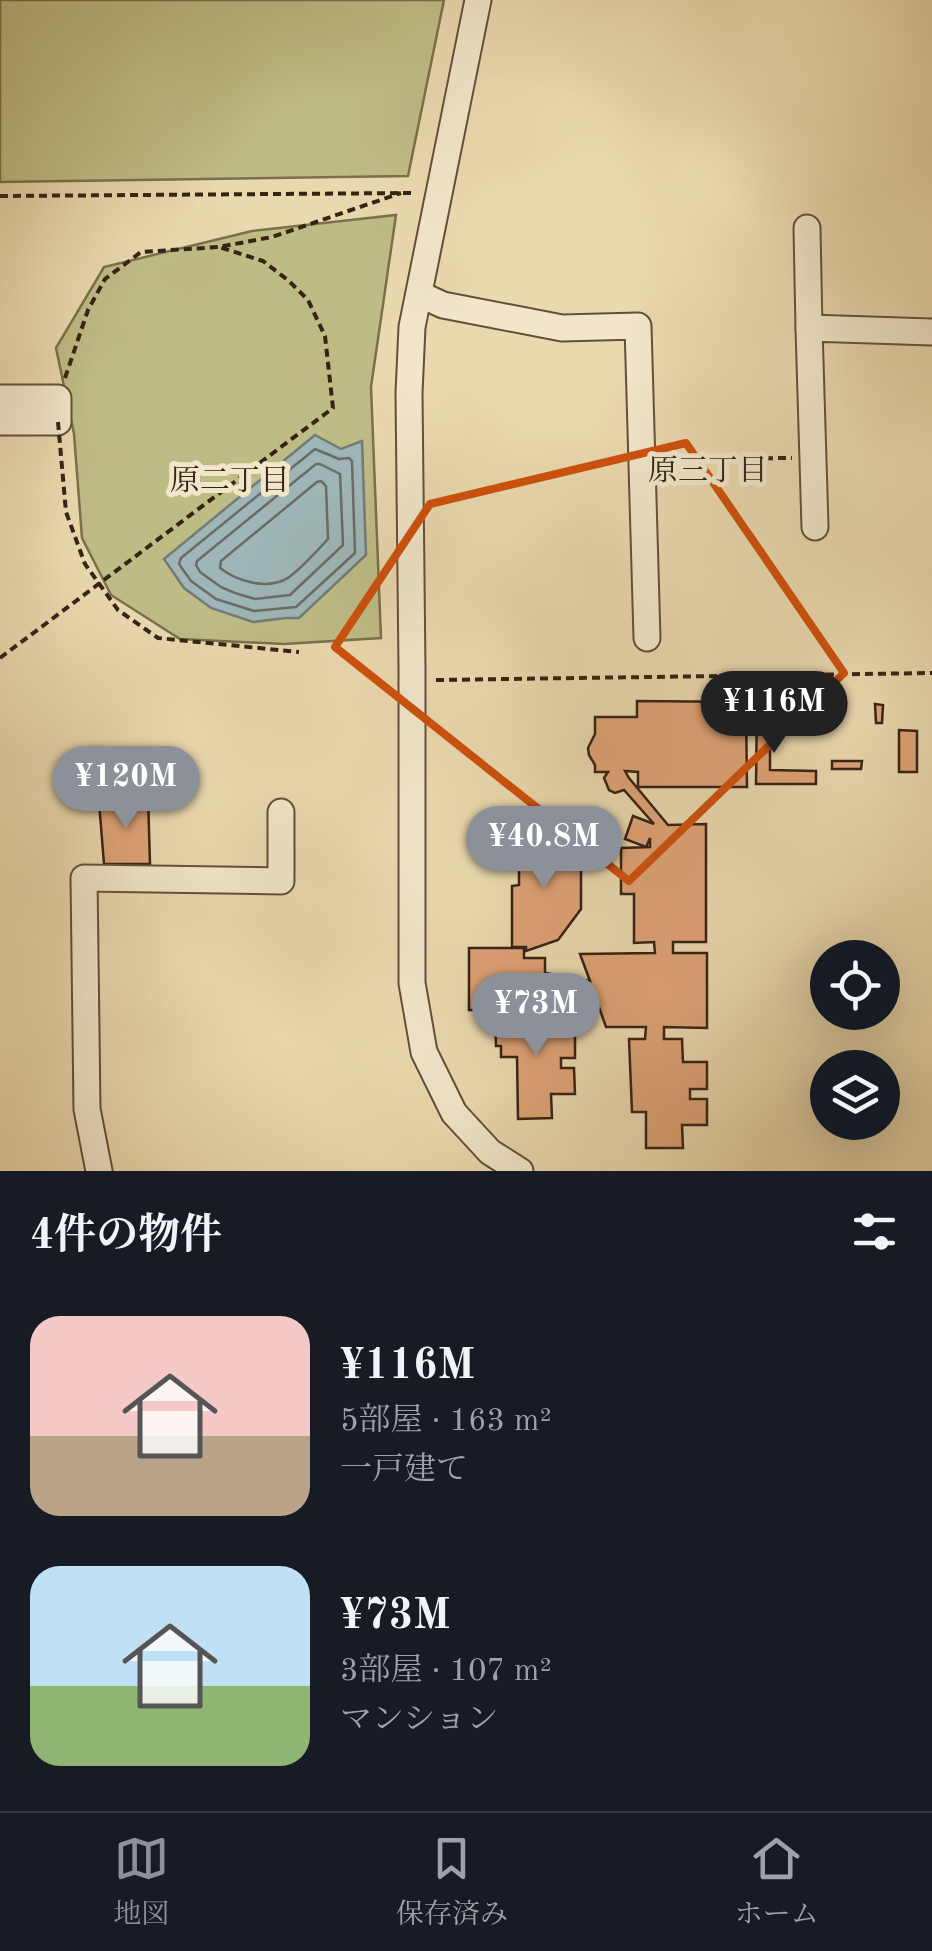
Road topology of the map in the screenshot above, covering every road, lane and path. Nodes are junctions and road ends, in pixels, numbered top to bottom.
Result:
1 (478, 0) edge
2 (401, 194) junction
3 (414, 194) dead end
4 (0, 196) edge
5 (807, 228) dead end
6 (219, 248) junction
7 (419, 294) junction
8 (809, 328) junction
9 (932, 332) edge
10 (0, 398) edge
11 (58, 410) junction
12 (0, 422) edge
13 (813, 458) junction
14 (642, 459) junction
15 (815, 527) dead end
16 (647, 638) dead end
17 (299, 652) dead end
18 (0, 658) edge
19 (932, 673) edge
20 (426, 680) dead end
21 (281, 812) dead end
22 (489, 1163) edge
23 (98, 1171) edge
24 (520, 1171) edge

1 - 7 street
2 - 3 path
2 - 4 path
2 - 6 path
5 - 8 street
6 - 11 path
6 - 18 path
7 - 14 street
7 - 22 street
8 - 9 street
8 - 13 street
10 - 11 street
11 - 12 street
11 - 17 path, bridge
13 - 14 path
13 - 15 street
14 - 16 street
19 - 20 path
21 - 23 street
22 - 24 street

